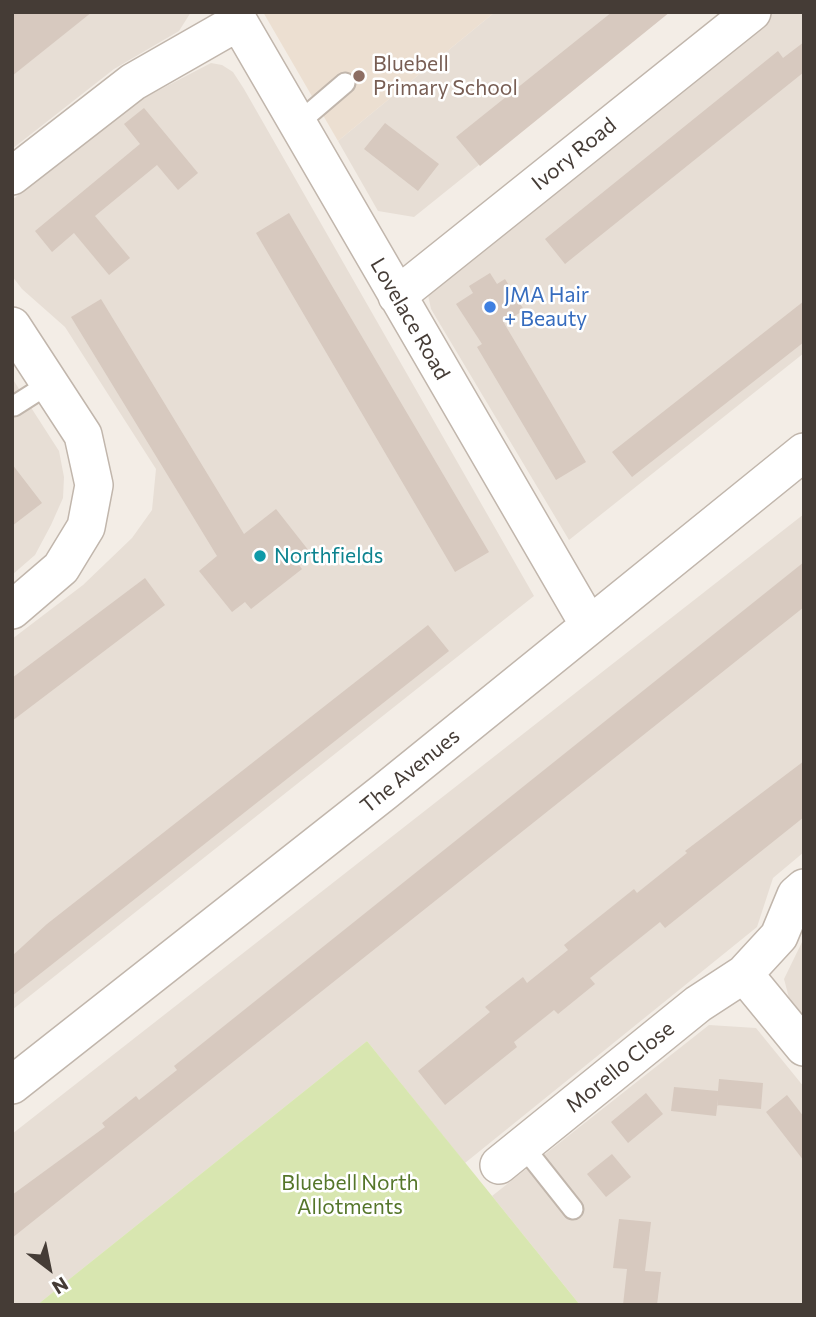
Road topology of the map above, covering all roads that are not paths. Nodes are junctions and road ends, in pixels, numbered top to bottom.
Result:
1 (752, 12) edge
2 (236, 17) edge
3 (345, 83) dead end
4 (297, 124) junction
5 (12, 176) edge
6 (397, 296) junction
7 (12, 326) edge
8 (50, 383) junction
9 (14, 406) edge
10 (804, 452) edge
11 (12, 610) edge
12 (589, 625) junction
13 (804, 888) edge
14 (744, 974) junction
15 (804, 1048) edge
16 (12, 1085) edge
17 (511, 1155) joint
18 (573, 1209) dead end

1 - 6 street, Ivory Road
2 - 4 street, Lovelace Road
2 - 5 street
3 - 4 lane
4 - 6 street, Lovelace Road
6 - 12 street, Lovelace Road
7 - 8 street
8 - 9 lane
8 - 11 street
10 - 12 street, The Avenues
12 - 16 street, The Avenues
13 - 14 street, Morello Close
14 - 15 street
14 - 17 street, Morello Close
17 - 18 lane

